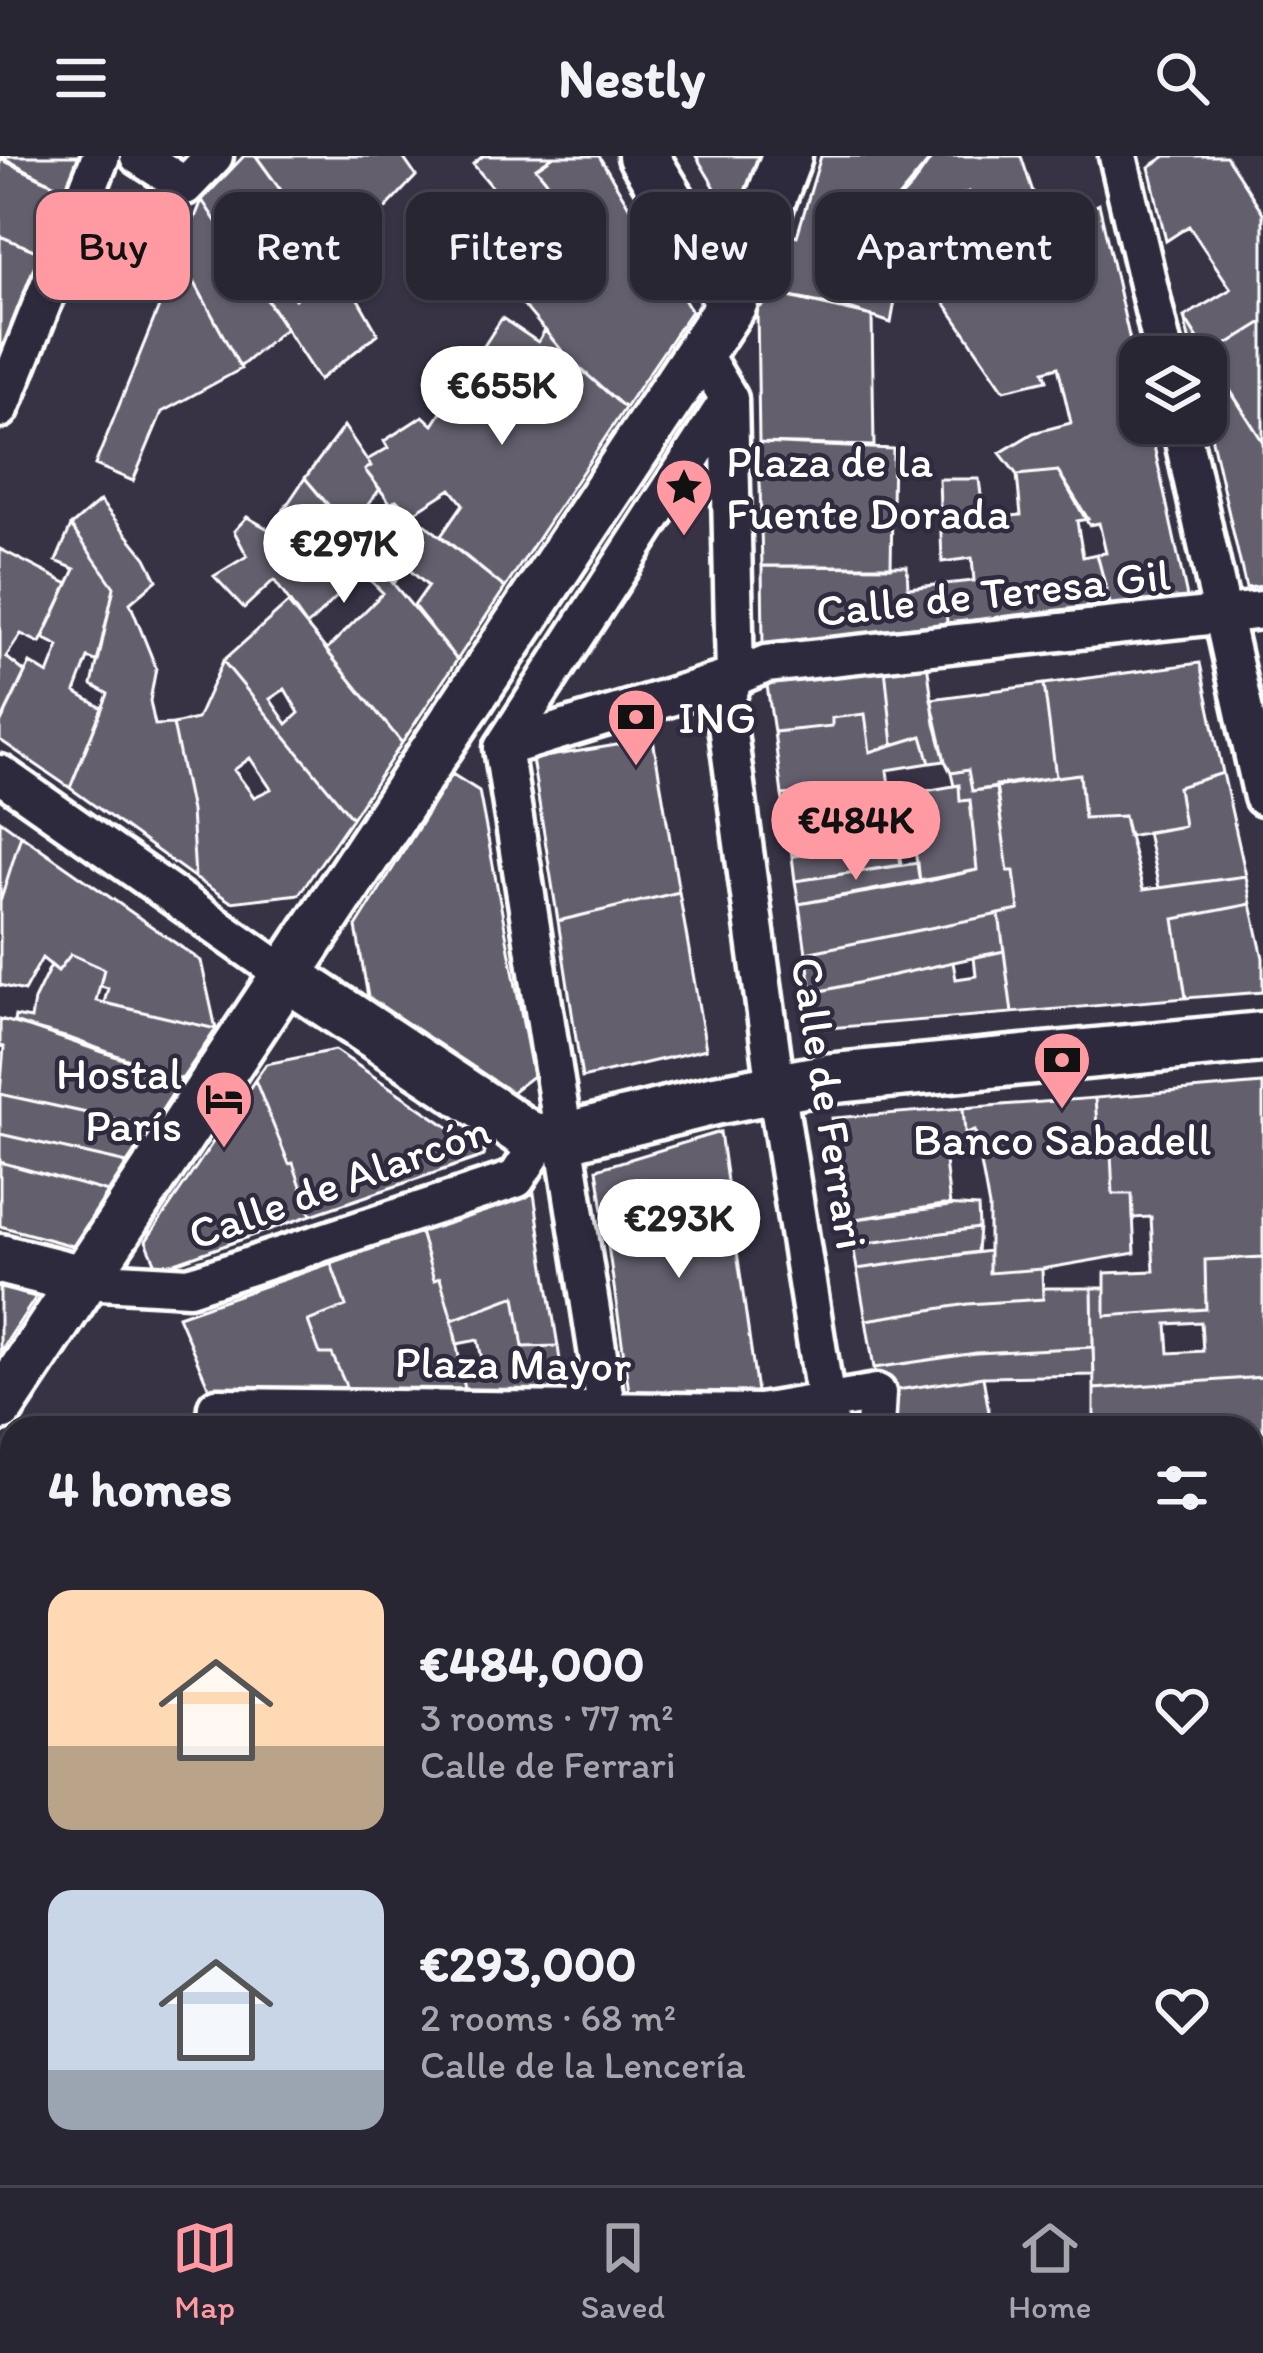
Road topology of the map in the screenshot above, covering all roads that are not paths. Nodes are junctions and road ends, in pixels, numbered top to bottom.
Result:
1 (101, 156) edge
2 (139, 156) edge
3 (214, 156) edge
4 (643, 156) edge
5 (788, 156) edge
6 (1118, 156) edge
7 (732, 304) junction
8 (1160, 336) edge
9 (700, 350) junction
10 (729, 399) junction
11 (0, 410) edge
12 (1185, 444) edge
13 (1263, 610) edge
14 (1225, 616) junction
15 (735, 677) junction
16 (503, 748) junction
17 (0, 773) edge
18 (1263, 797) edge
19 (287, 976) junction
20 (1263, 1037) edge
21 (776, 1087) junction
22 (554, 1138) junction
23 (0, 1259) edge
24 (82, 1280) junction
25 (0, 1406) edge
26 (607, 1412) junction
27 (829, 1415) edge
28 (216, 1416) edge
29 (876, 1416) edge

1 - 11 street
2 - 3 street
4 - 7 street
5 - 7 street
6 - 8 street
7 - 9 street
9 - 10 street
9 - 19 street
10 - 15 street
10 - 16 street
12 - 14 street
13 - 14 street, Calle de Teresa Gil
14 - 15 street, Calle de Teresa Gil
14 - 18 street
15 - 16 street
15 - 21 street, Calle de Ferrari
16 - 22 street
17 - 19 street
19 - 22 street
19 - 24 street
20 - 21 street
21 - 22 street
21 - 27 street, Calle de Ferrari
22 - 24 street, Calle de Alarcón
22 - 26 street
23 - 24 street
24 - 25 street
26 - 27 street, Plaza Mayor
26 - 28 street, Plaza Mayor
27 - 29 street, Plaza Mayor

